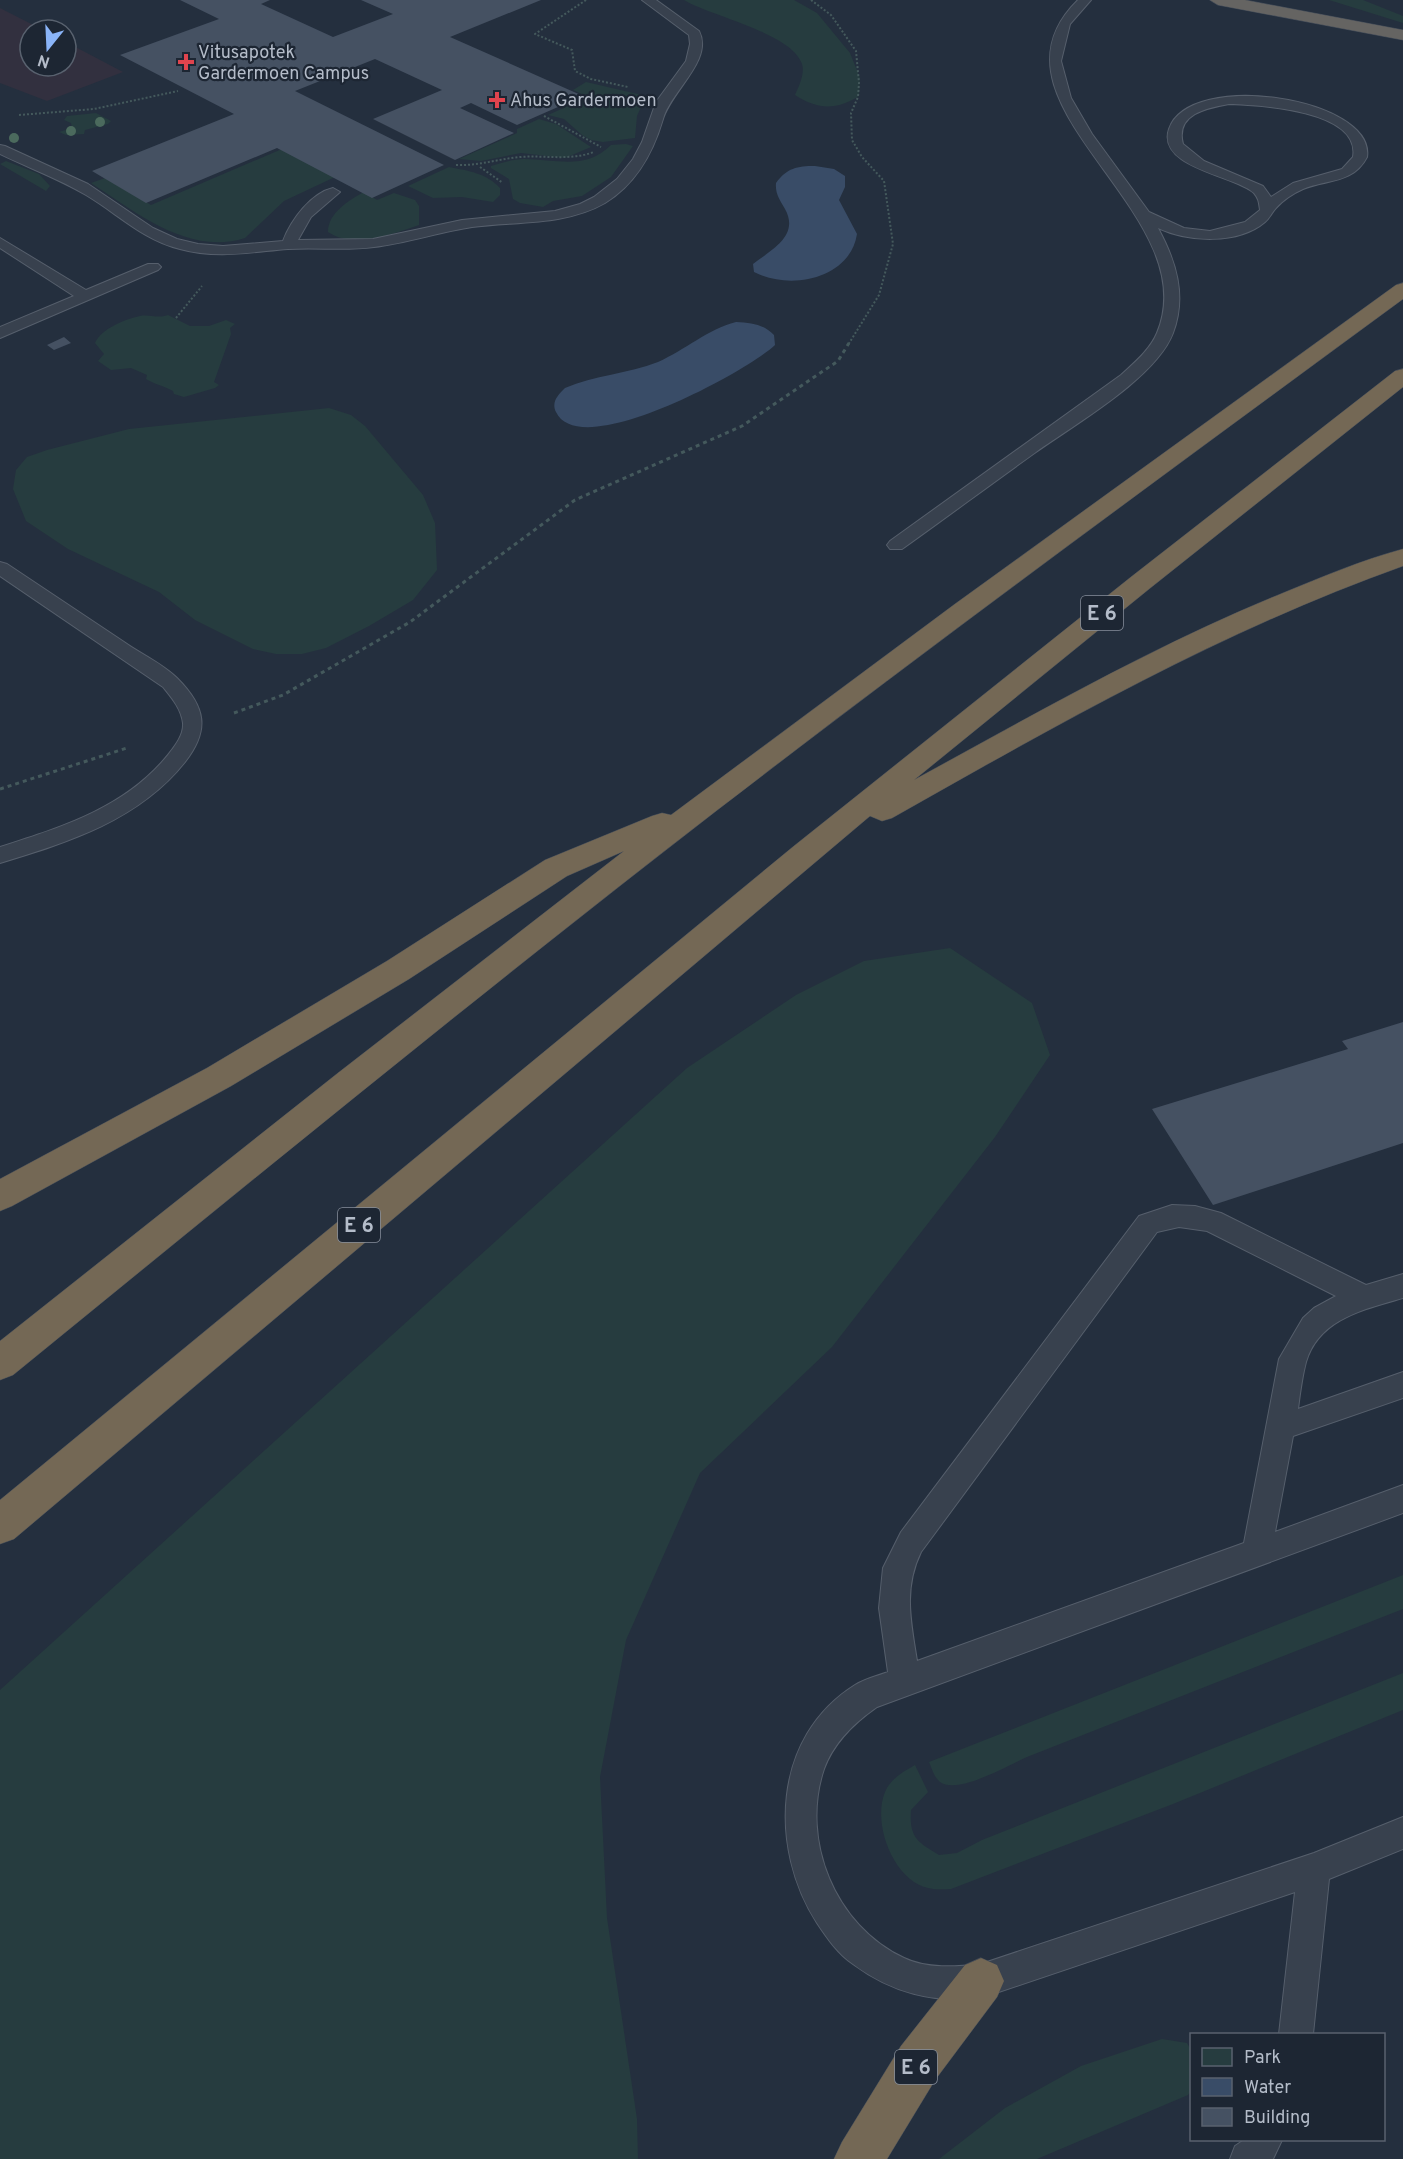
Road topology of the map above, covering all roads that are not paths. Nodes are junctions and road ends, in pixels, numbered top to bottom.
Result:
1 (648, 0) edge
2 (1085, 0) edge
3 (1218, 0) edge
4 (1307, 0) edge
5 (1396, 33) edge
6 (0, 149) edge
7 (333, 192) dead end
8 (1268, 207) junction
9 (1147, 216) junction
10 (0, 242) edge
11 (289, 245) junction
12 (153, 267) dead end
13 (1403, 289) edge
14 (85, 296) junction
15 (0, 333) edge
16 (1403, 376) edge
17 (896, 545) dead end
18 (1403, 557) edge
19 (0, 568) edge
20 (705, 804) junction
21 (804, 854) junction
22 (0, 855) edge
23 (0, 1196) edge
24 (1403, 1286) edge
25 (1366, 1298) junction
26 (0, 1363) edge
27 (1403, 1385) edge
28 (1279, 1428) junction
29 (1403, 1498) edge
30 (0, 1525) edge
31 (1257, 1552) junction
32 (905, 1681) junction
33 (1403, 1833) edge
34 (1314, 1869) junction
35 (981, 1981) junction
36 (1296, 2033) edge
37 (1263, 2141) edge
38 (859, 2159) edge
39 (1248, 2159) edge

1 - 11 lane
2 - 9 lane
3 - 5 highway
4 - 5 highway
6 - 11 lane
7 - 11 lane
8 - 8 lane
8 - 9 lane
9 - 17 lane
10 - 14 lane
12 - 14 lane
13 - 20 highway
14 - 15 lane
16 - 21 highway, E 6
18 - 21 highway, E 6
19 - 22 lane
20 - 23 highway
20 - 26 highway
21 - 30 highway, E 6
24 - 25 lane
25 - 28 lane
25 - 32 lane
27 - 28 lane
28 - 31 lane
29 - 31 lane
31 - 32 lane
32 - 35 lane
33 - 34 lane
34 - 35 lane
34 - 36 lane
35 - 38 highway, E 6
37 - 39 lane

